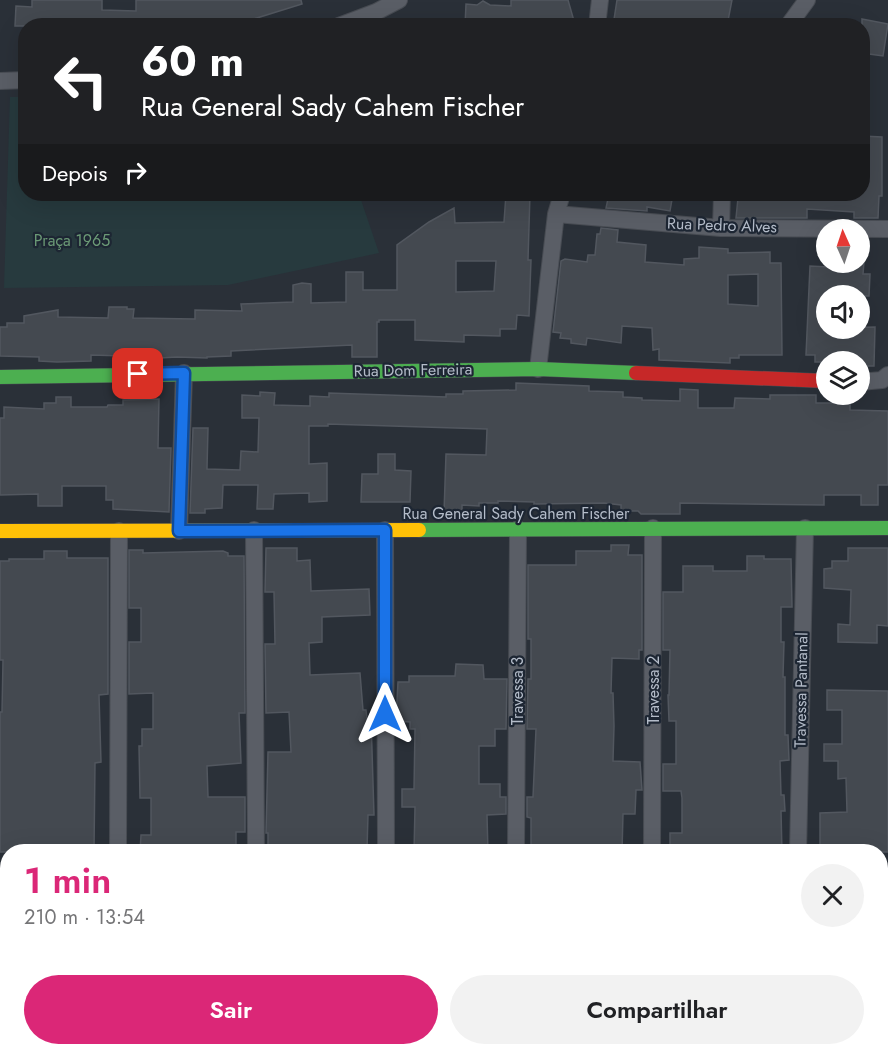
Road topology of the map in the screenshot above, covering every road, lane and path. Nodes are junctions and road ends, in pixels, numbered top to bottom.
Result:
1 (399, 0) edge
2 (600, 0) edge
3 (807, 0) edge
4 (360, 18) edge
5 (598, 18) edge
6 (794, 18) edge
7 (18, 80) edge
8 (0, 81) edge
9 (560, 201) edge
10 (722, 201) edge
11 (555, 214) junction
12 (721, 228) junction
13 (888, 229) edge
14 (538, 369) junction
15 (184, 373) junction
16 (0, 377) edge
17 (885, 377) edge
18 (870, 380) edge
19 (816, 381) edge
20 (653, 528) junction
21 (805, 528) junction
22 (888, 528) edge
23 (518, 529) junction
24 (254, 530) junction
25 (385, 530) junction
26 (0, 531) edge
27 (118, 531) junction
28 (179, 531) junction
29 (118, 844) edge
30 (256, 844) edge
31 (386, 844) edge
32 (516, 844) edge
33 (652, 844) edge
34 (798, 844) edge

1 - 4 street
2 - 5 street
3 - 6 street
7 - 8 street
9 - 11 street
10 - 12 street
11 - 12 street, Rua Pedro Alves
11 - 14 street
12 - 13 street, Rua Pedro Alves
14 - 15 street, Rua Dom Ferreira
14 - 19 street, Rua Dom Ferreira
15 - 16 street, Rua Dom Ferreira
15 - 28 street
17 - 18 street
20 - 21 street, Rua General Sady Cahem Fischer
20 - 23 street, Rua General Sady Cahem Fischer
20 - 33 street, Travessa 2
21 - 22 street, Rua General Sady Cahem Fischer
21 - 34 street, Travessa Pantanal
23 - 25 street, Rua General Sady Cahem Fischer
23 - 32 street, Travessa 3
24 - 25 street, Rua General Sady Cahem Fischer
24 - 28 street, Rua General Sady Cahem Fischer
24 - 30 street
25 - 31 street
26 - 27 street, Rua General Sady Cahem Fischer
27 - 28 street, Rua General Sady Cahem Fischer
27 - 29 street

